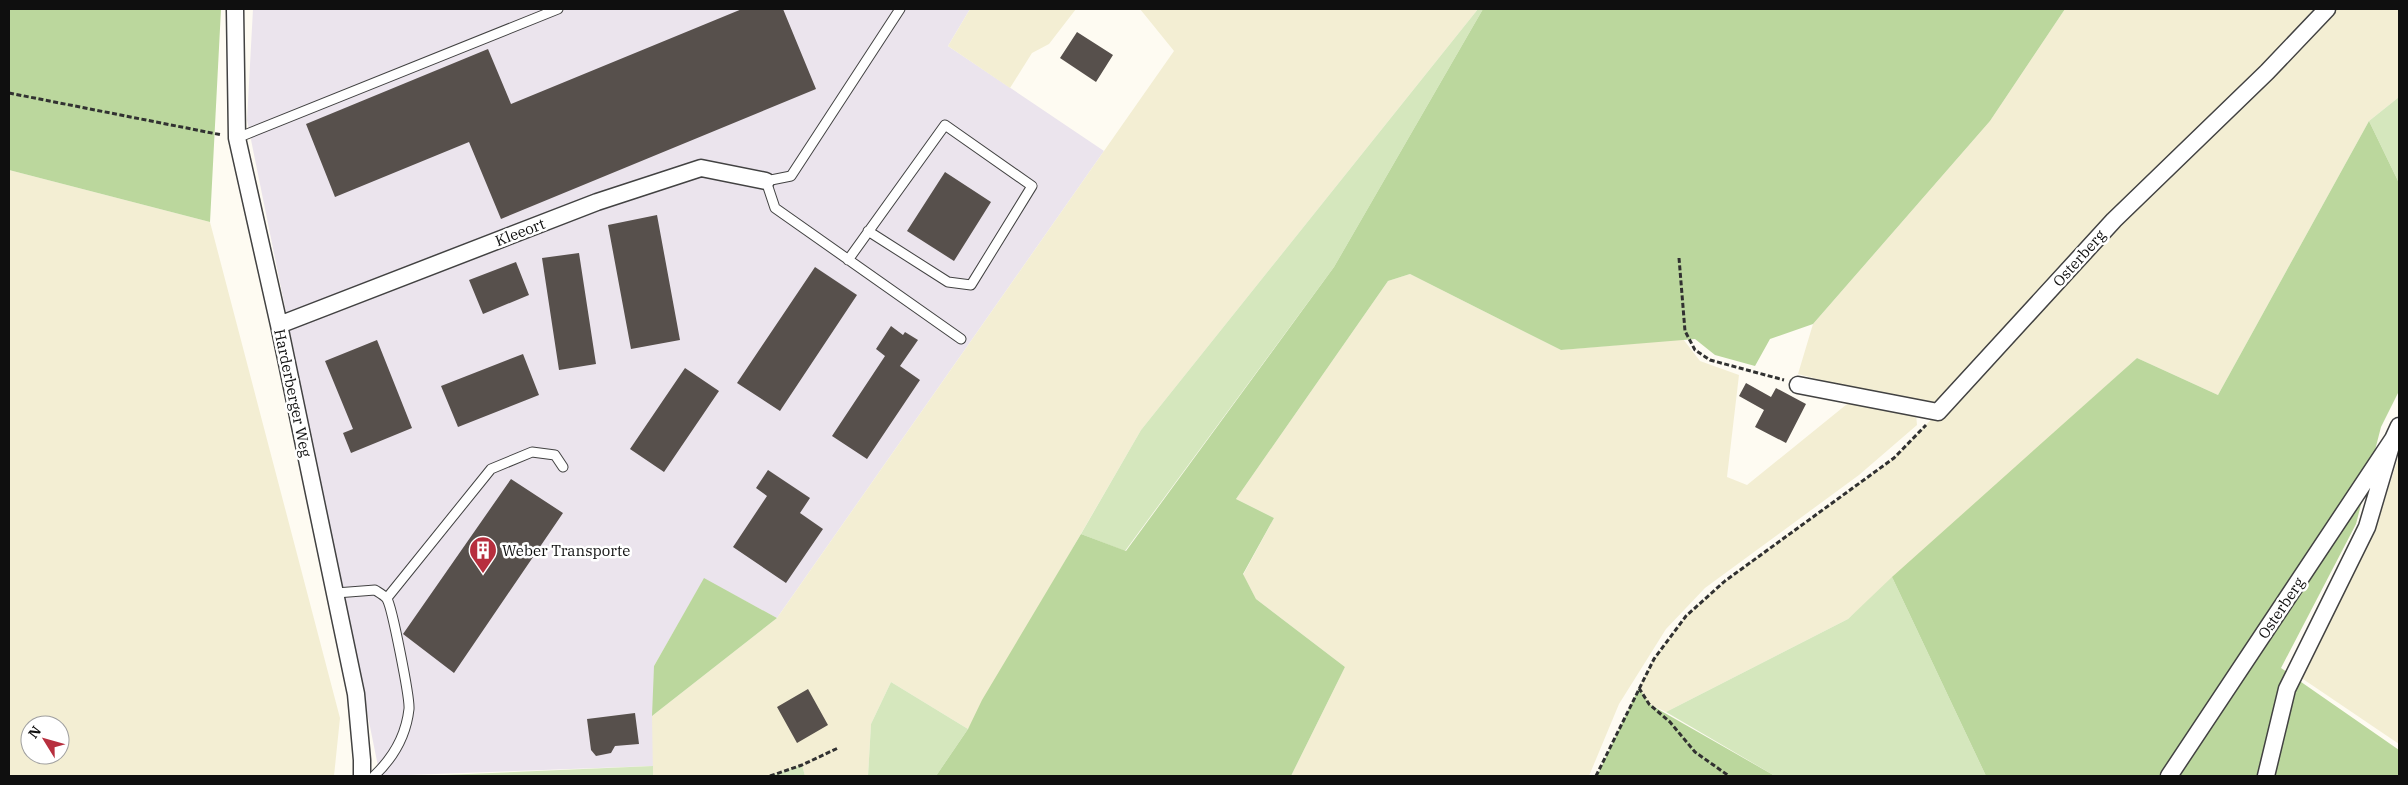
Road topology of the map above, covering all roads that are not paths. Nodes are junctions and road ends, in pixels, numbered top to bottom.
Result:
1 (236, 9) edge
2 (558, 9) edge
3 (900, 9) edge
4 (2327, 9) edge
5 (237, 138) junction
6 (766, 181) junction
7 (868, 231) junction
8 (848, 260) junction
9 (279, 324) junction
10 (961, 339) dead end
11 (1798, 385) road end
12 (2396, 433) edge
13 (563, 467) dead end
14 (336, 594) junction
15 (386, 598) junction
16 (362, 776) edge
17 (374, 776) edge
18 (2169, 776) edge
19 (2266, 776) edge

1 - 5 street, Harderberger Weg
2 - 5 lane
3 - 6 lane
4 - 11 street, Osterberg
5 - 9 street, Harderberger Weg
6 - 8 lane
6 - 9 street, Kleeort
7 - 7 lane
7 - 8 lane
8 - 10 lane
9 - 14 street, Harderberger Weg
12 - 18 street, Osterberg
12 - 19 street, Osterberg
13 - 15 lane
14 - 15 lane
14 - 16 street, Harderberger Weg
15 - 17 lane

